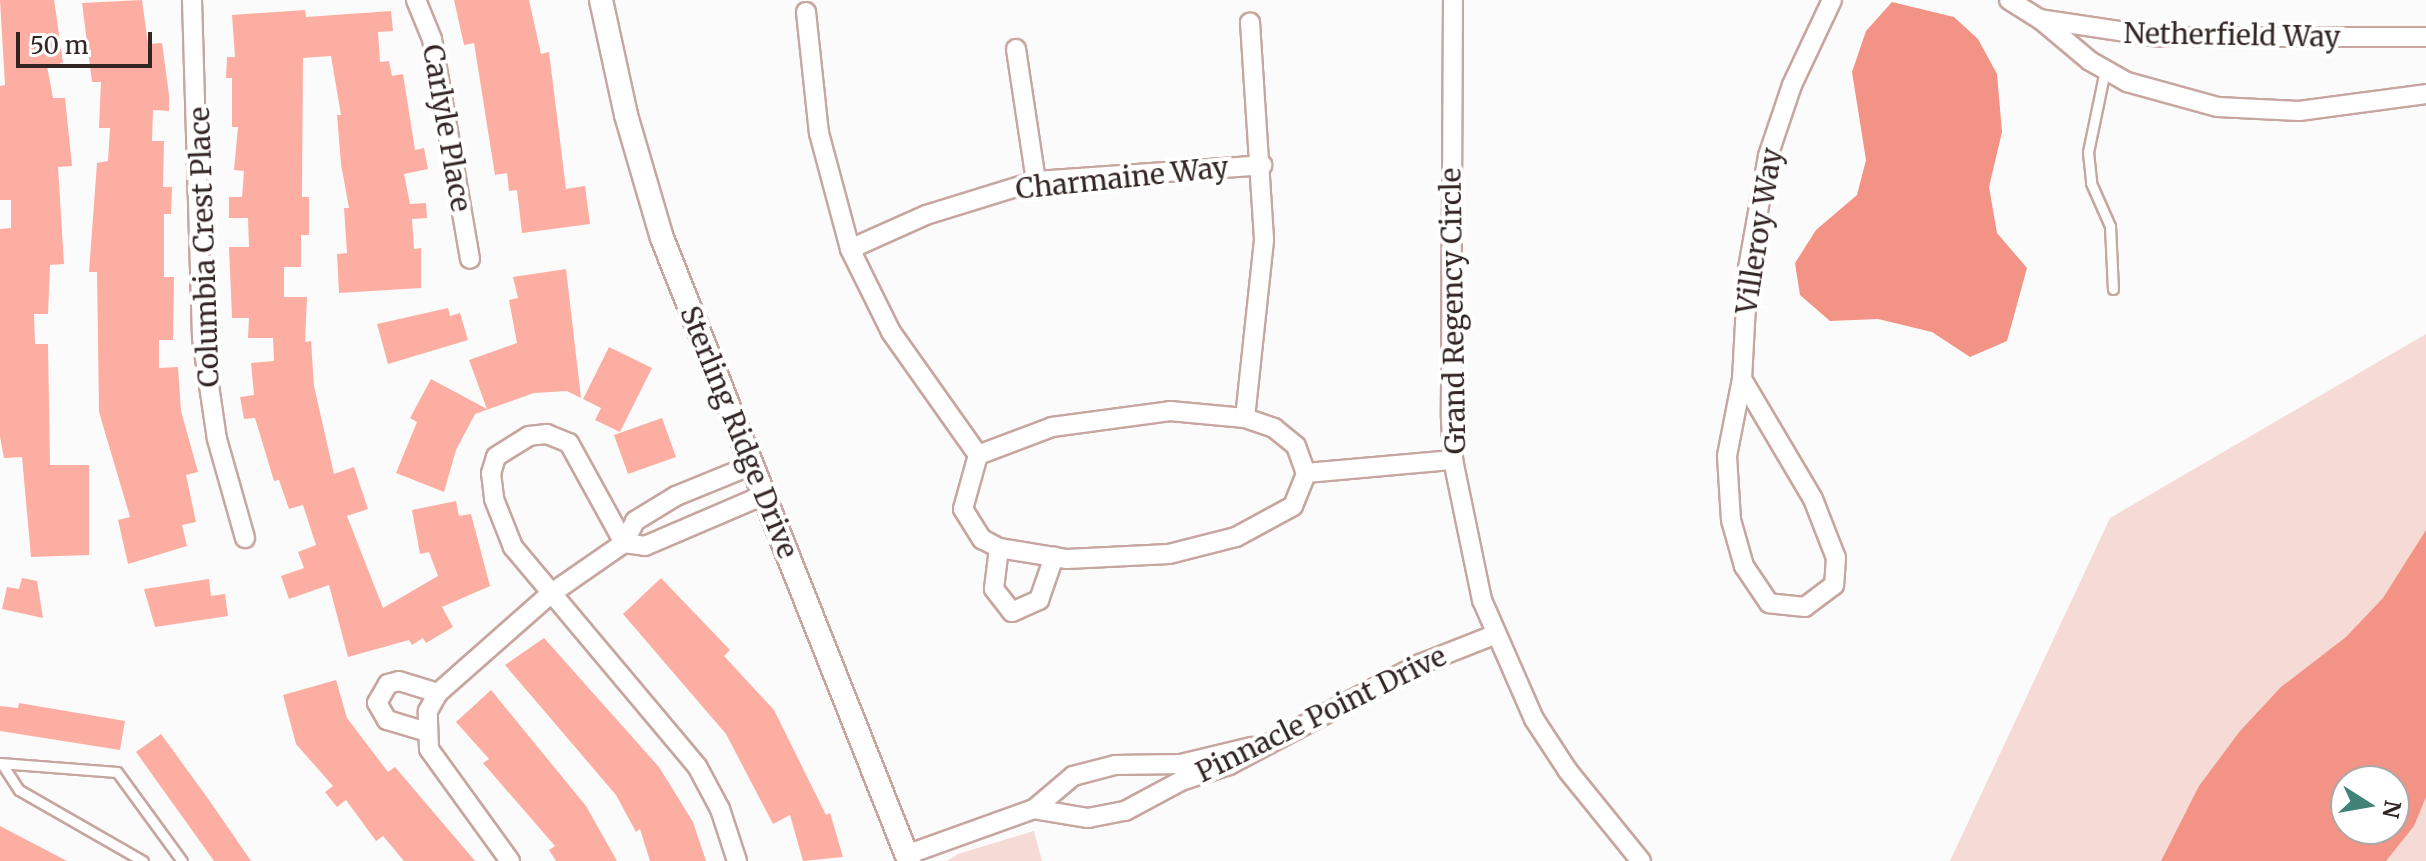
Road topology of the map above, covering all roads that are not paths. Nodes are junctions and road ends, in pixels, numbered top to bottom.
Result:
1 (192, 0) edge
2 (416, 0) edge
3 (601, 0) edge
4 (1453, 0) edge
5 (1832, 0) edge
6 (2009, 0) edge
7 (806, 12) dead end
8 (2040, 19) junction
9 (1250, 22) dead end
10 (2426, 37) edge
11 (1016, 49) dead end
12 (2105, 70) junction
13 (2426, 94) edge
14 (1262, 165) junction
15 (1036, 181) junction
16 (850, 249) junction
17 (470, 259) dead end
18 (2113, 289) dead end
19 (1742, 379) junction
20 (1245, 418) junction
21 (978, 455) junction
22 (1453, 460) junction
23 (752, 465) junction
24 (1306, 473) junction
25 (764, 495) junction
26 (245, 538) dead end
27 (624, 543) junction
28 (999, 548) junction
29 (1054, 557) junction
30 (549, 595) junction
31 (1494, 635) junction
32 (438, 693) junction
33 (427, 732) junction
34 (1254, 747) junction
35 (1, 764) edge
36 (1140, 767) junction
37 (1150, 796) junction
38 (1034, 809) junction
39 (907, 859) edge
40 (143, 861) edge
41 (182, 861) edge
42 (510, 861) edge
43 (737, 861) edge
44 (1641, 861) edge

1 - 26 street, Columbia Crest Place
2 - 17 street, Carlyle Place
3 - 23 street, Sterling Ridge Drive
4 - 22 street, Grand Regency Circle
5 - 19 street, Villeroy Way
6 - 8 street, Netherfield Way
7 - 16 street
8 - 10 street, Netherfield Way
8 - 12 street, Netherfield Way
9 - 14 street
11 - 15 street
12 - 13 street, Netherfield Way
12 - 18 lane
14 - 15 street, Charmaine Way
14 - 20 street
15 - 16 street, Charmaine Way
16 - 21 street
19 - 19 street, Villeroy Way
20 - 21 street
20 - 24 street
21 - 28 street
22 - 24 street
22 - 31 street, Grand Regency Circle
23 - 25 street, Sterling Ridge Drive
23 - 27 street
24 - 29 street
25 - 27 street
25 - 39 street, Sterling Ridge Drive
27 - 30 street
27 - 30 street
28 - 29 street
28 - 29 street
30 - 32 street
30 - 43 street
31 - 34 street, Pinnacle Point Drive
31 - 44 street, Grand Regency Circle
32 - 33 street
32 - 33 street
33 - 42 street
34 - 36 street, Pinnacle Point Drive
34 - 37 street, Pinnacle Point Drive
35 - 40 lane
35 - 41 lane
36 - 37 street
36 - 38 street, Pinnacle Point Drive
37 - 38 street, Pinnacle Point Drive
38 - 39 street, Pinnacle Point Drive

